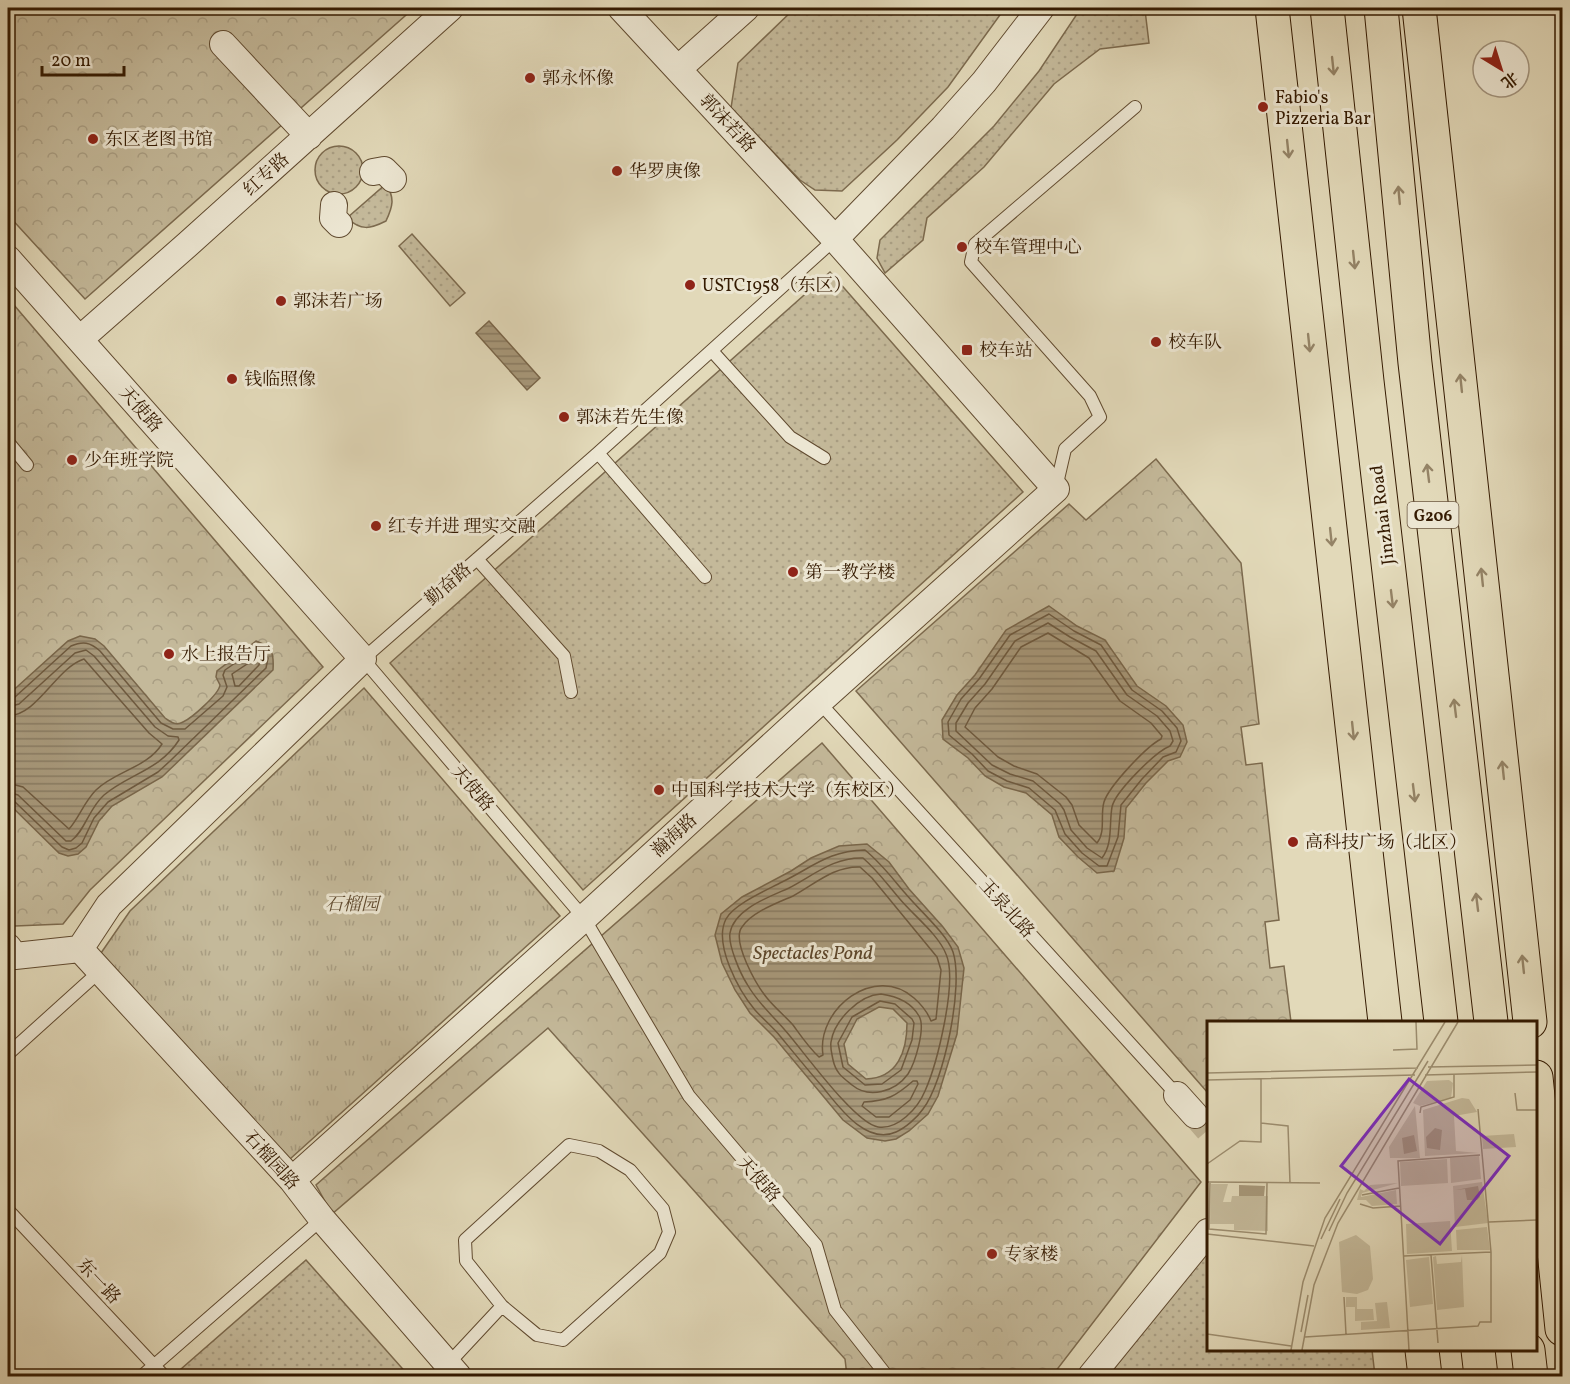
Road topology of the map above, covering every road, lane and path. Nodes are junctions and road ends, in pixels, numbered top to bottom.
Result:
1 (450, 8) edge
2 (621, 8) edge
3 (746, 8) edge
4 (1041, 8) edge
5 (1272, 8) edge
6 (1327, 8) edge
7 (1381, 8) edge
8 (1419, 8) edge
9 (223, 44) dead end
10 (678, 69) junction
11 (1135, 106) dead end
12 (309, 136) junction
13 (835, 239) junction
14 (8, 259) edge
15 (80, 339) junction
16 (712, 351) junction
17 (8, 442) edge
18 (598, 453) junction
19 (824, 458) dead end
20 (27, 465) dead end
21 (1056, 489) junction
22 (477, 559) junction
23 (705, 577) dead end
24 (363, 659) junction
25 (571, 692) dead end
26 (819, 702) junction
27 (584, 918) junction
28 (8, 947) edge
29 (80, 949) junction
30 (100, 971) junction
31 (1385, 1021) edge
32 (1440, 1021) edge
33 (1491, 1021) edge
34 (1530, 1021) edge
35 (8, 1054) edge
36 (1537, 1086) edge
37 (1177, 1095) joint
38 (1195, 1115) tunnel mouth
39 (292, 1180) junction
40 (8, 1210) edge
41 (322, 1219) junction
42 (1207, 1235) edge
43 (502, 1306) junction
44 (1563, 1329) edge
45 (1422, 1351) edge
46 (1478, 1351) edge
47 (1528, 1351) edge
48 (154, 1366) junction
49 (453, 1370) edge
50 (142, 1377) edge
51 (164, 1377) edge
52 (887, 1377) edge
53 (1091, 1377) edge
54 (1425, 1377) edge
55 (1481, 1377) edge
56 (1532, 1377) edge

1 - 12 street, 红专路
2 - 10 street, 郭沫若路
3 - 10 street
4 - 13 street
5 -> 31 highway
6 -> 32 highway, Jinzhai Road
33 -> 7 highway, G206
34 -> 8 highway
9 - 12 street
10 - 13 street, 郭沫若路
11 - 21 lane
12 - 15 street, 红专路
13 - 16 lane, 勤奋路
13 - 21 street, 郭沫若路
14 - 15 street, 天使路
15 - 24 street, 天使路
16 - 18 lane, 勤奋路
16 - 19 lane
17 - 20 lane
18 - 22 lane, 勤奋路
18 - 23 lane
21 - 26 street, 瀚海路
22 - 24 lane, 勤奋路
22 - 25 lane
24 - 27 lane, 天使路
24 - 29 street, 勤奋路
26 - 27 street, 瀚海路
26 - 37 lane, 玉泉北路
27 - 39 street, 瀚海路
27 - 52 lane, 天使路
28 - 29 street
29 - 30 street, 石榴园路
30 - 35 lane
30 - 39 street, 石榴园路
36 - 44 highway
37 - 38 street, 玉泉北路
39 - 41 street, 石榴园路
40 - 48 lane, 东一路
41 - 48 lane
41 - 49 street, 石榴园路
42 - 53 street
43 - 43 lane
43 - 49 lane
45 - 54 highway
46 - 55 highway
47 - 56 highway
48 - 50 lane
48 - 51 lane, 东一路

